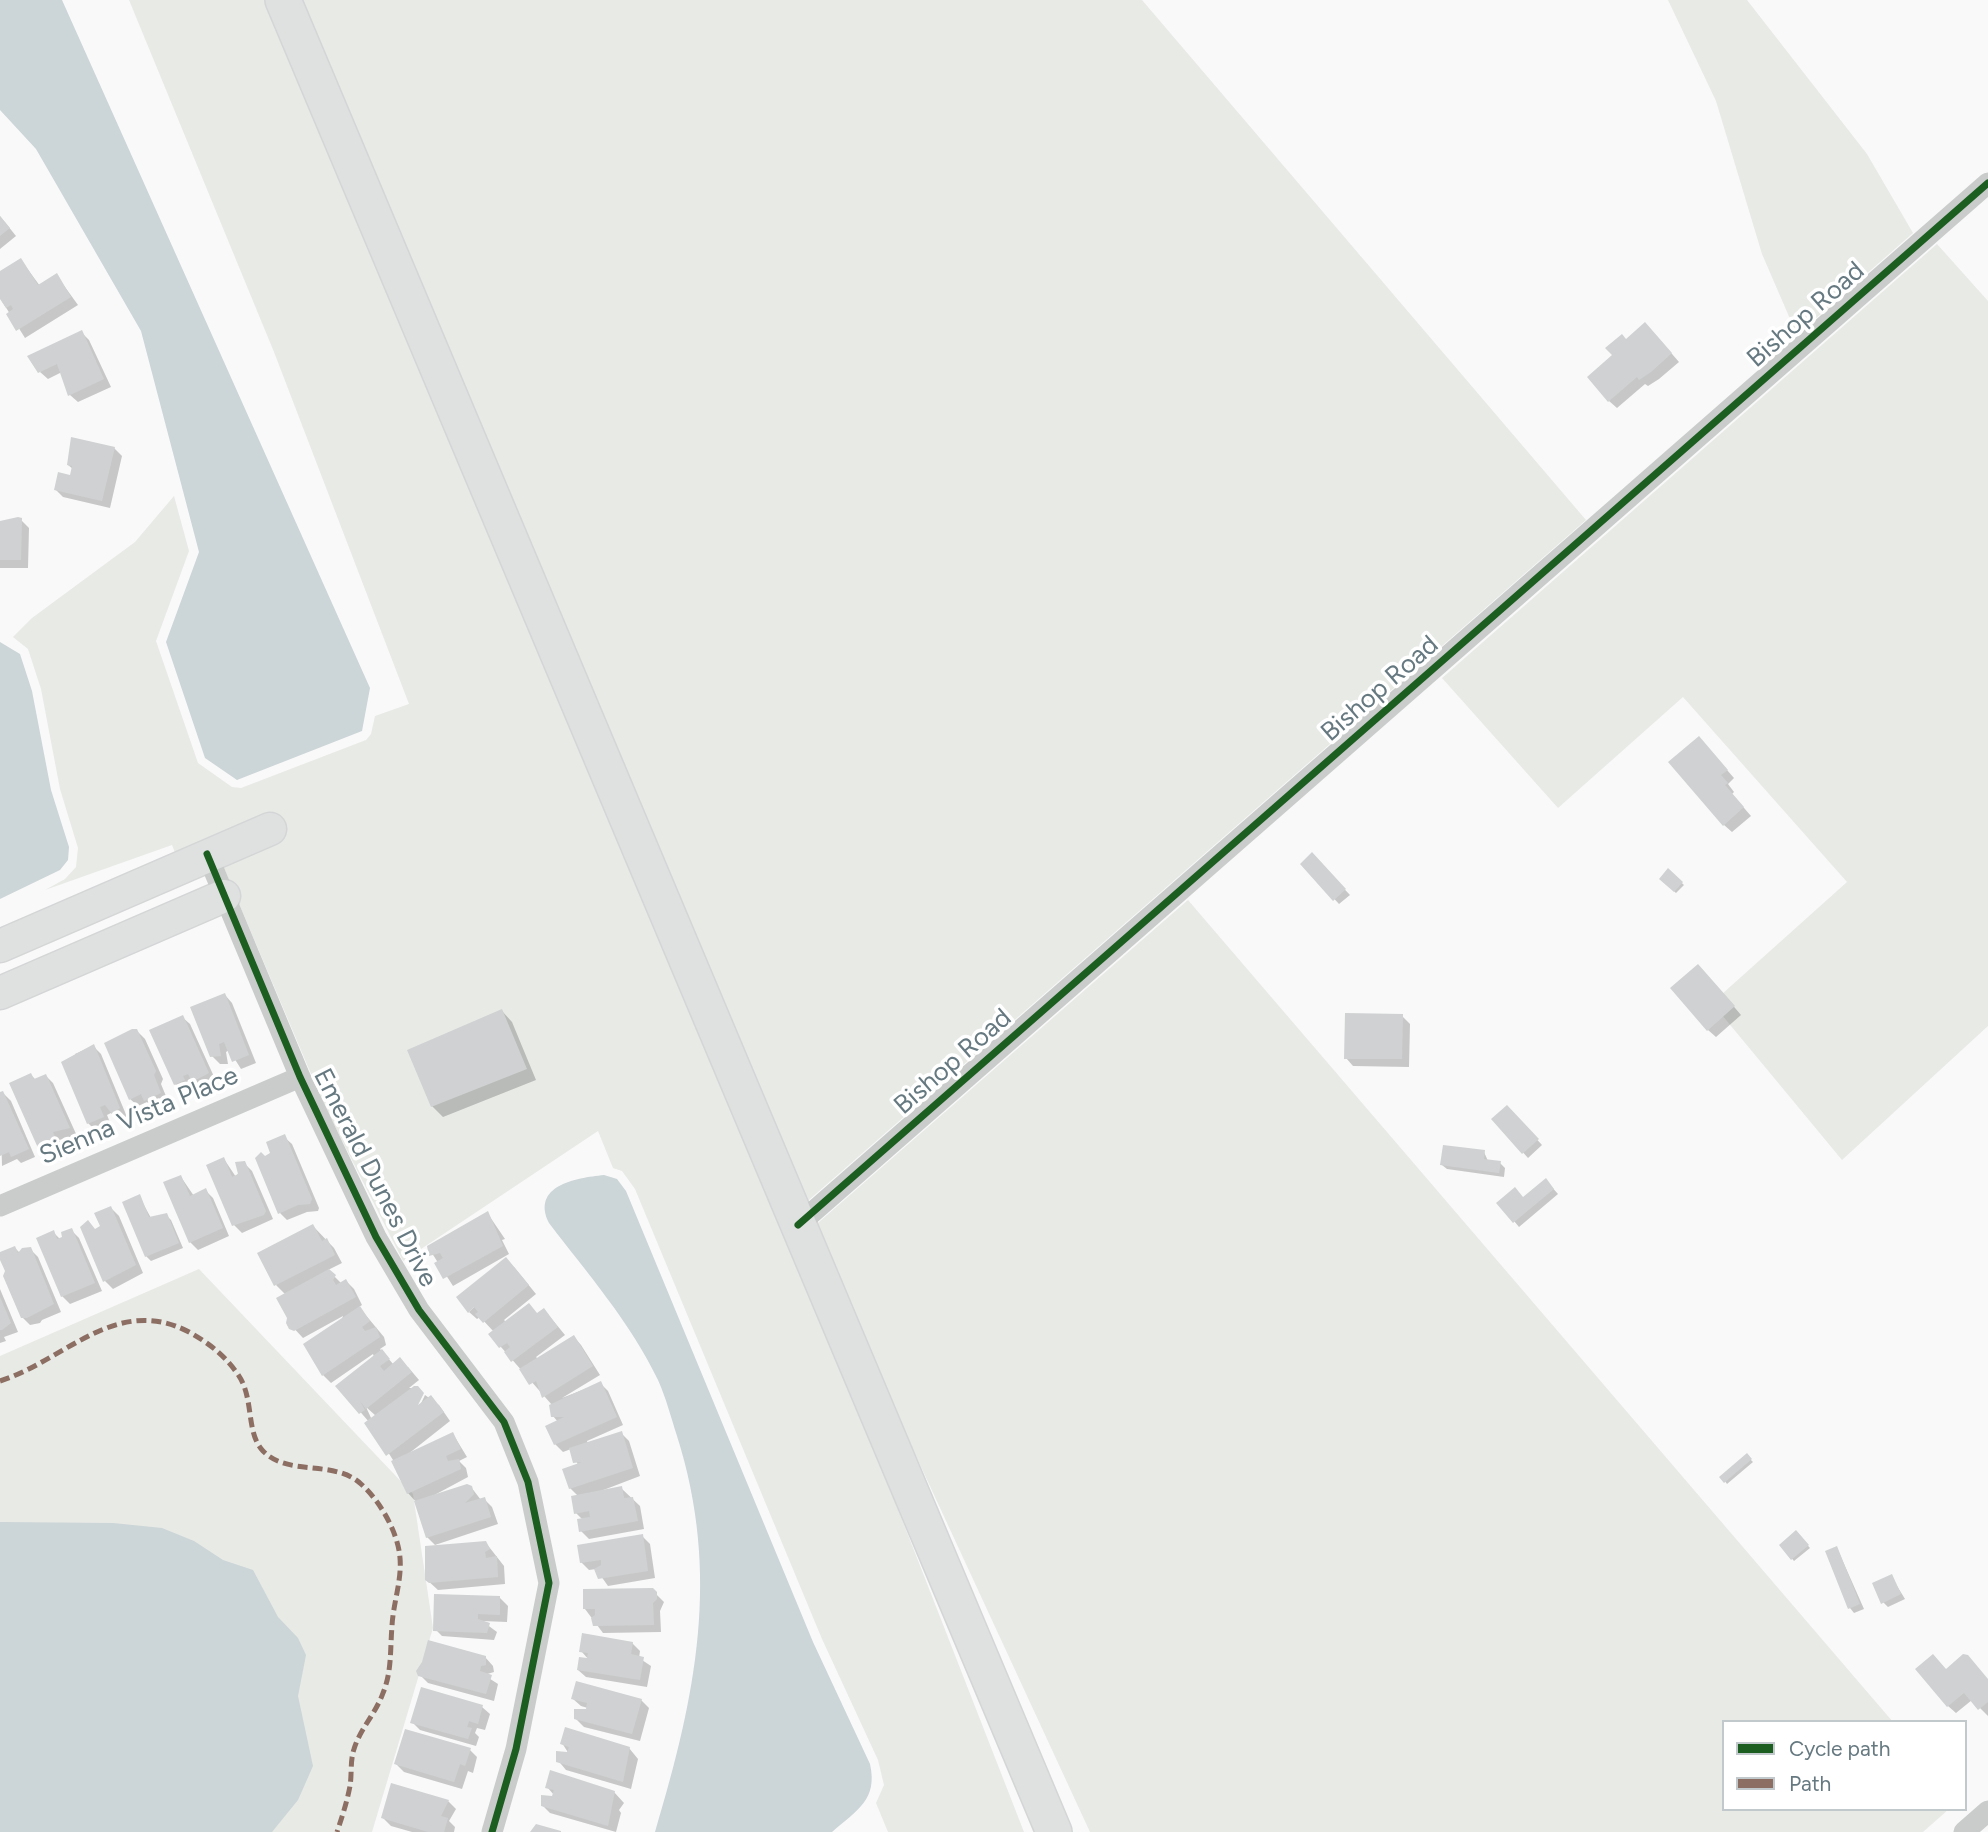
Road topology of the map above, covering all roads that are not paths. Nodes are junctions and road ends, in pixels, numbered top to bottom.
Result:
1 (283, 0) edge
2 (1988, 183) edge
3 (270, 828) dead end
4 (207, 854) junction
5 (224, 896) junction
6 (0, 946) edge
7 (0, 993) edge
8 (300, 1077) junction
9 (0, 1206) edge
10 (798, 1225) junction
11 (1988, 1811) edge
12 (492, 1832) edge
13 (1054, 1832) edge
14 (1964, 1832) edge

1 - 10 main road
2 - 10 street, Bishop Road
3 - 4 street
4 - 5 street, Emerald Dunes Drive
4 - 6 street
5 - 7 street
5 - 8 street, Emerald Dunes Drive
8 - 9 street, Sienna Vista Place
8 - 12 street, Emerald Dunes Drive
10 - 13 main road
11 - 14 street

